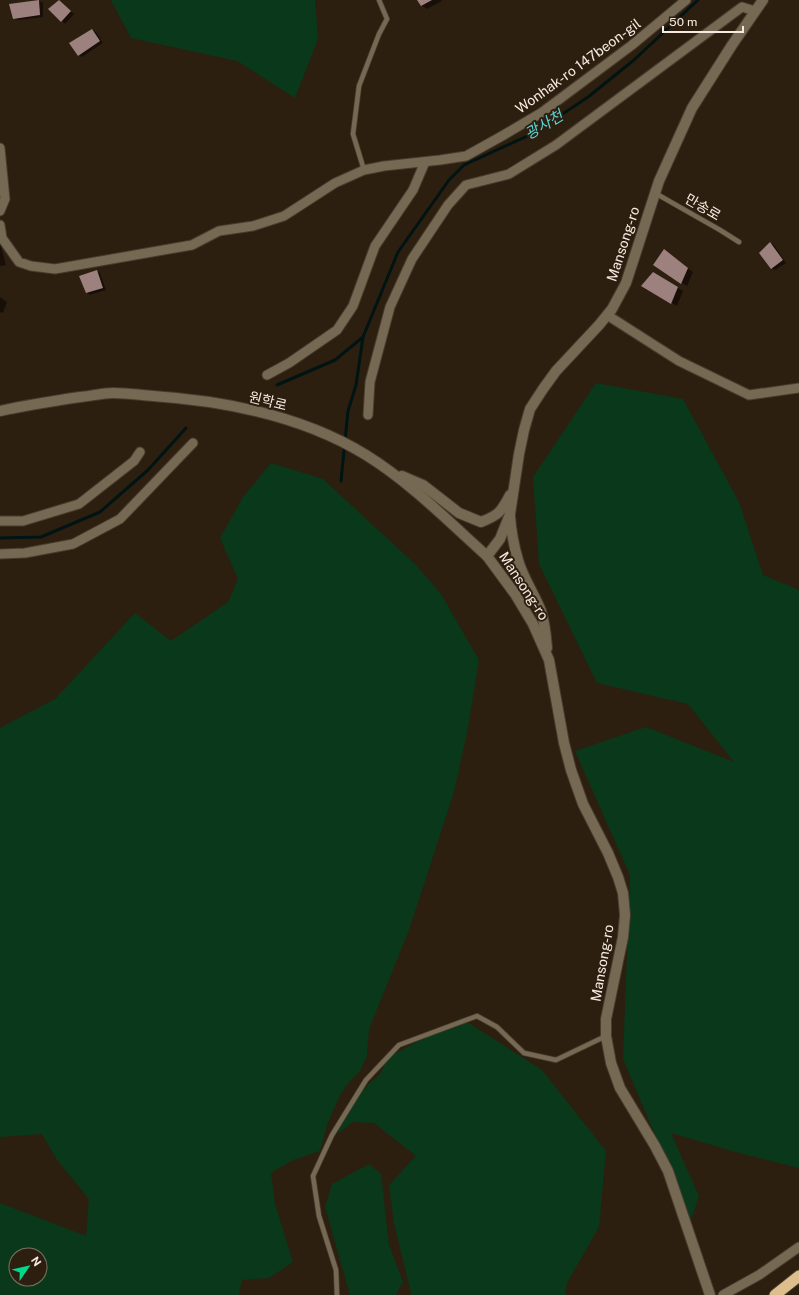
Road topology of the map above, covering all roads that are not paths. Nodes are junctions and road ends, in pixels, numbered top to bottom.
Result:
1 (379, 0) edge
2 (686, 0) edge
3 (763, 0) edge
4 (755, 11) junction
5 (0, 148) edge
6 (425, 162) junction
7 (364, 170) junction
8 (655, 193) junction
9 (0, 211) edge
10 (0, 225) edge
11 (739, 242) dead end
12 (607, 315) junction
13 (267, 375) dead end
14 (799, 388) edge
15 (0, 411) edge
16 (368, 415) dead end
17 (193, 444) dead end
18 (140, 452) dead end
19 (385, 468) junction
20 (513, 490) junction
21 (510, 514) junction
22 (0, 521) edge
23 (0, 554) edge
24 (487, 556) junction
25 (549, 660) junction
26 (606, 1036) junction
27 (799, 1247) edge
28 (799, 1276) edge
29 (337, 1295) edge
30 (710, 1295) edge
31 (723, 1295) edge
32 (775, 1295) edge

1 - 7 lane
2 - 6 street, Wonhak-ro 147beon-gil
3 - 4 street, Mansong-ro
4 - 8 street, Mansong-ro
4 - 16 street
5 - 9 street
6 - 7 street, Wonhak-ro 147beon-gil
6 - 13 street
7 - 10 street, Wonhak-ro 147beon-gil
8 - 11 lane, 만송로
8 - 12 street, Mansong-ro
12 - 14 street
12 - 20 street, Mansong-ro
15 - 19 street, 원학로
17 - 23 street
18 - 22 street
19 - 20 street
19 - 24 street, 원학로
20 - 21 street, Mansong-ro
21 - 24 street, Mansong-ro
21 - 25 street
24 - 25 street, Mansong-ro
25 - 26 street, Mansong-ro
26 - 29 lane
26 - 30 street, Mansong-ro
27 - 31 street
28 - 32 highway

